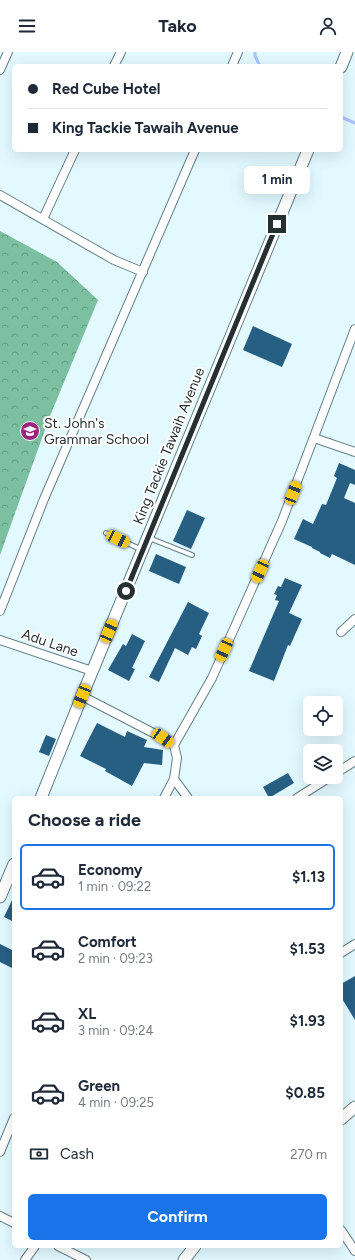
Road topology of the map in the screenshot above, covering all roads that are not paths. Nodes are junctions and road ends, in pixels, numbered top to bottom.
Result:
1 (8, 52) edge
2 (121, 52) edge
3 (238, 52) edge
4 (347, 52) edge
5 (115, 64) edge
6 (233, 64) edge
7 (342, 64) edge
8 (0, 70) edge
9 (74, 152) edge
10 (194, 152) edge
11 (307, 152) edge
12 (0, 195) edge
13 (43, 219) junction
14 (143, 272) junction
15 (355, 329) edge
16 (314, 438) junction
17 (355, 452) edge
18 (106, 533) dead end
19 (148, 537) junction
20 (142, 550) junction
21 (192, 555) dead end
22 (0, 611) edge
23 (355, 619) edge
24 (341, 632) dead end
25 (0, 640) edge
26 (92, 671) junction
27 (82, 696) junction
28 (174, 745) junction
29 (355, 761) edge
30 (343, 769) edge
31 (174, 779) junction
32 (319, 784) edge
33 (42, 796) edge
34 (165, 796) edge
35 (187, 796) edge
36 (301, 796) edge
37 (12, 869) edge
38 (0, 897) edge
39 (355, 944) edge
40 (343, 952) edge
41 (355, 1107) edge
42 (343, 1117) edge
43 (12, 1123) edge
44 (0, 1152) edge
45 (0, 1216) edge
46 (12, 1222) edge
47 (343, 1233) edge
48 (34, 1248) edge
49 (62, 1248) edge
50 (193, 1248) edge
51 (355, 1251) edge
52 (25, 1260) edge
53 (86, 1260) edge
54 (184, 1260) edge

1 - 8 street
2 - 5 street
3 - 6 street
4 - 7 street
9 - 13 street
10 - 14 street
11 - 19 street, King Tackie Tawaih Avenue
12 - 13 street
13 - 14 street
14 - 22 street
15 - 16 street
16 - 17 street
16 - 28 street
18 - 20 lane
19 - 20 street, King Tackie Tawaih Avenue
19 - 21 lane
20 - 26 street, King Tackie Tawaih Avenue
23 - 24 street
25 - 26 street, Adu Lane
26 - 27 street, King Tackie Tawaih Avenue
27 - 28 street
27 - 33 street, King Tackie Tawaih Avenue
28 - 31 street
29 - 30 street
31 - 34 street
31 - 35 street
32 - 36 street
37 - 38 street
39 - 40 street
41 - 42 street
43 - 44 street
45 - 46 street
47 - 51 street
48 - 52 street
49 - 53 street
50 - 54 street

